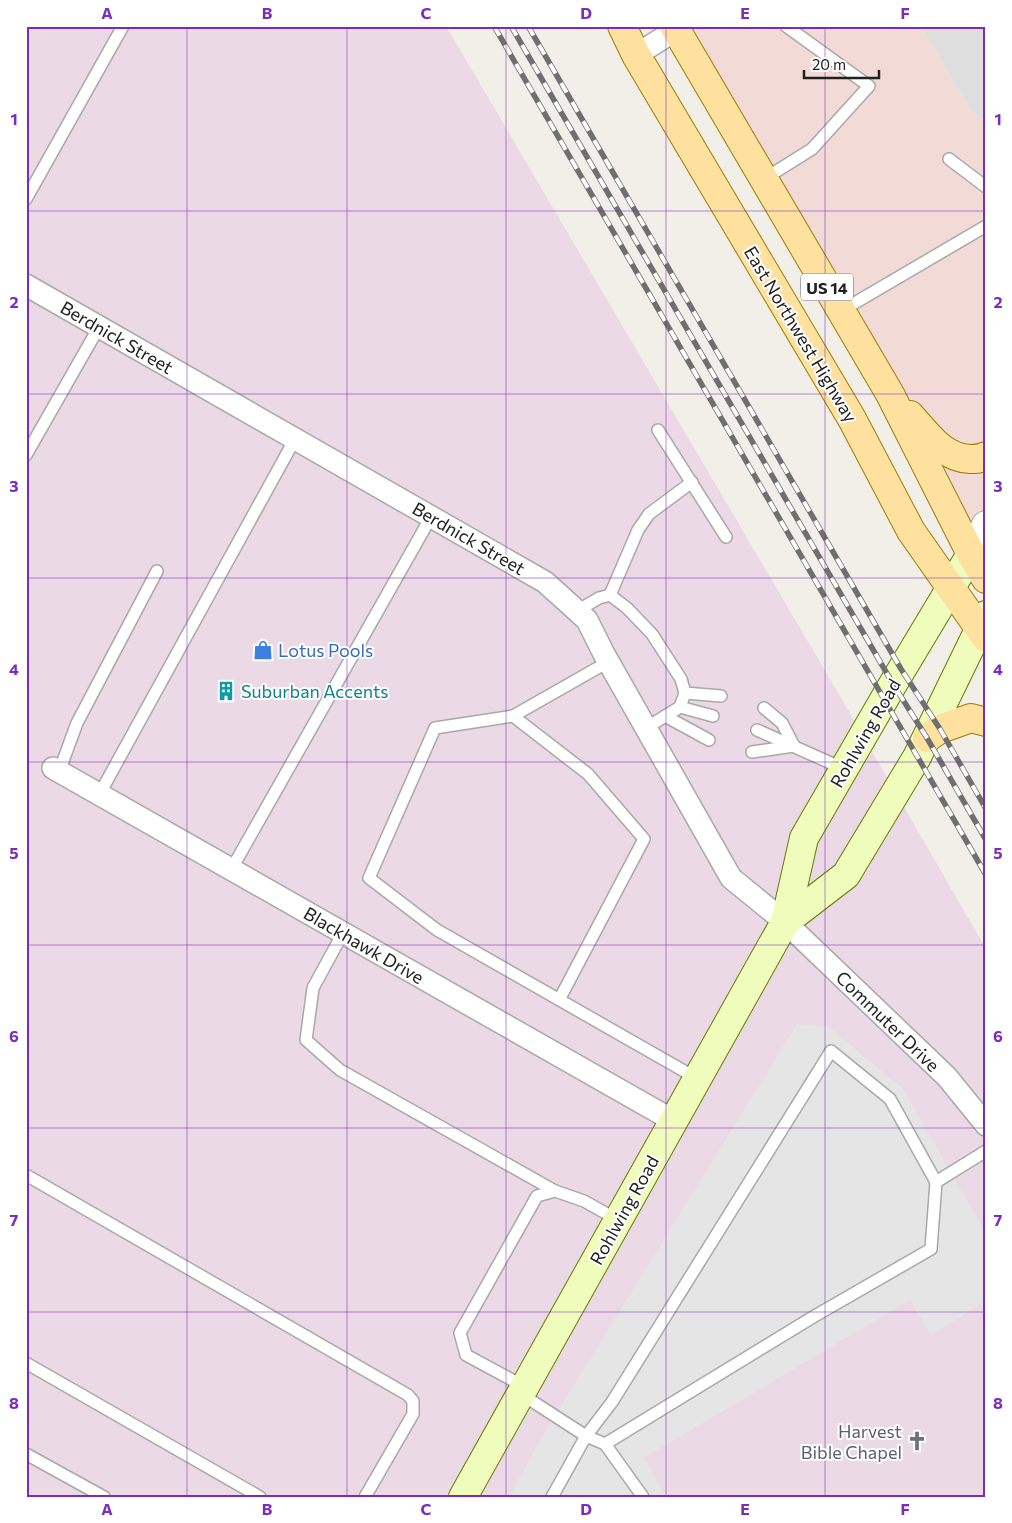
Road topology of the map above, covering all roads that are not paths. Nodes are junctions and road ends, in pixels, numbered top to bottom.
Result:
1 (123, 26) edge
2 (622, 26) edge
3 (786, 26) edge
4 (677, 27) edge
5 (636, 55) junction
6 (949, 159) dead end
7 (764, 179) junction
8 (986, 187) edge
9 (26, 199) edge
10 (986, 226) edge
11 (26, 286) edge
12 (841, 311) junction
13 (99, 327) junction
14 (890, 394) junction
15 (658, 430) dead end
16 (295, 439) junction
17 (26, 456) edge
18 (986, 456) edge
19 (692, 482) junction
20 (431, 517) junction
21 (986, 525) edge
22 (726, 537) dead end
23 (970, 554) junction
24 (158, 571) dead end
25 (986, 579) edge
26 (951, 586) junction
27 (610, 595) junction
28 (577, 611) junction
29 (984, 627) edge
30 (608, 662) junction
31 (685, 692) junction
32 (721, 696) dead end
33 (680, 707) junction
34 (764, 708) dead end
35 (513, 716) junction
36 (665, 716) junction
37 (713, 716) dead end
38 (986, 722) edge
39 (646, 728) junction
40 (757, 730) dead end
41 (926, 738) junction
42 (709, 740) dead end
43 (794, 746) junction
44 (752, 752) dead end
45 (844, 769) junction
46 (56, 770) joint
47 (99, 794) junction
48 (231, 870) junction
49 (785, 922) junction
50 (343, 933) junction
51 (559, 1000) junction
52 (698, 1079) junction
53 (674, 1121) junction
54 (986, 1125) edge
55 (986, 1152) edge
56 (26, 1176) edge
57 (936, 1182) junction
58 (555, 1191) junction
59 (618, 1221) junction
60 (26, 1363) edge
61 (523, 1391) junction
62 (586, 1436) junction
63 (605, 1444) junction
64 (26, 1454) edge
65 (640, 1495) edge
66 (104, 1497) edge
67 (260, 1497) edge
68 (365, 1497) edge
69 (463, 1497) edge
70 (552, 1497) edge

1 - 9 lane
2 - 5 main road, East Northwest Highway / US 14
3 - 7 lane
4 - 5 street
4 - 7 main road, US 14
5 - 26 main road, East Northwest Highway / US 14
6 - 8 lane
7 - 12 main road, US 14
10 - 12 lane
11 - 13 street, Berdnick Street
12 - 14 main road, US 14
13 - 16 street, Berdnick Street
13 - 17 lane
14 - 18 main road
14 - 23 main road, US 14
15 - 19 lane
16 - 20 street, Berdnick Street
16 - 47 lane
19 - 22 lane
19 - 27 lane
20 - 28 street, Berdnick Street
20 - 48 lane
21 - 23 street
23 - 25 main road, US 14
23 - 26 main road, Rohlwing Road
24 - 46 lane
26 - 29 main road, East Northwest Highway / US 14
26 - 45 main road, Rohlwing Road
27 - 28 lane
27 - 31 lane
28 - 30 street, Berdnick Street
29 - 41 main road, Rohlwing Road
30 - 35 lane
30 - 39 street, Berdnick Street
31 - 32 lane
31 - 33 lane
33 - 36 lane
33 - 37 lane
34 - 43 lane
35 - 51 lane
35 - 51 lane
36 - 39 lane
36 - 42 lane
38 - 41 main road
39 - 49 street, Berdnick Street
40 - 43 lane
41 - 49 main road, Rohlwing Road
43 - 44 lane
43 - 45 lane
45 - 49 main road, Rohlwing Road
46 - 47 street, Blackhawk Drive
47 - 48 street, Blackhawk Drive
48 - 50 street, Blackhawk Drive
49 - 52 main road, Rohlwing Road
49 - 54 street, Commuter Drive
50 - 53 street, Blackhawk Drive
50 - 58 lane
51 - 52 lane
52 - 53 main road, Rohlwing Road
53 - 59 main road, Rohlwing Road
55 - 57 lane
56 - 68 lane
57 - 62 lane
57 - 63 lane
58 - 59 lane
58 - 61 lane
59 - 61 main road, Rohlwing Road
60 - 67 lane
61 - 62 lane
61 - 69 main road, Rohlwing Road
62 - 63 lane
62 - 70 lane
63 - 65 lane
64 - 66 lane

